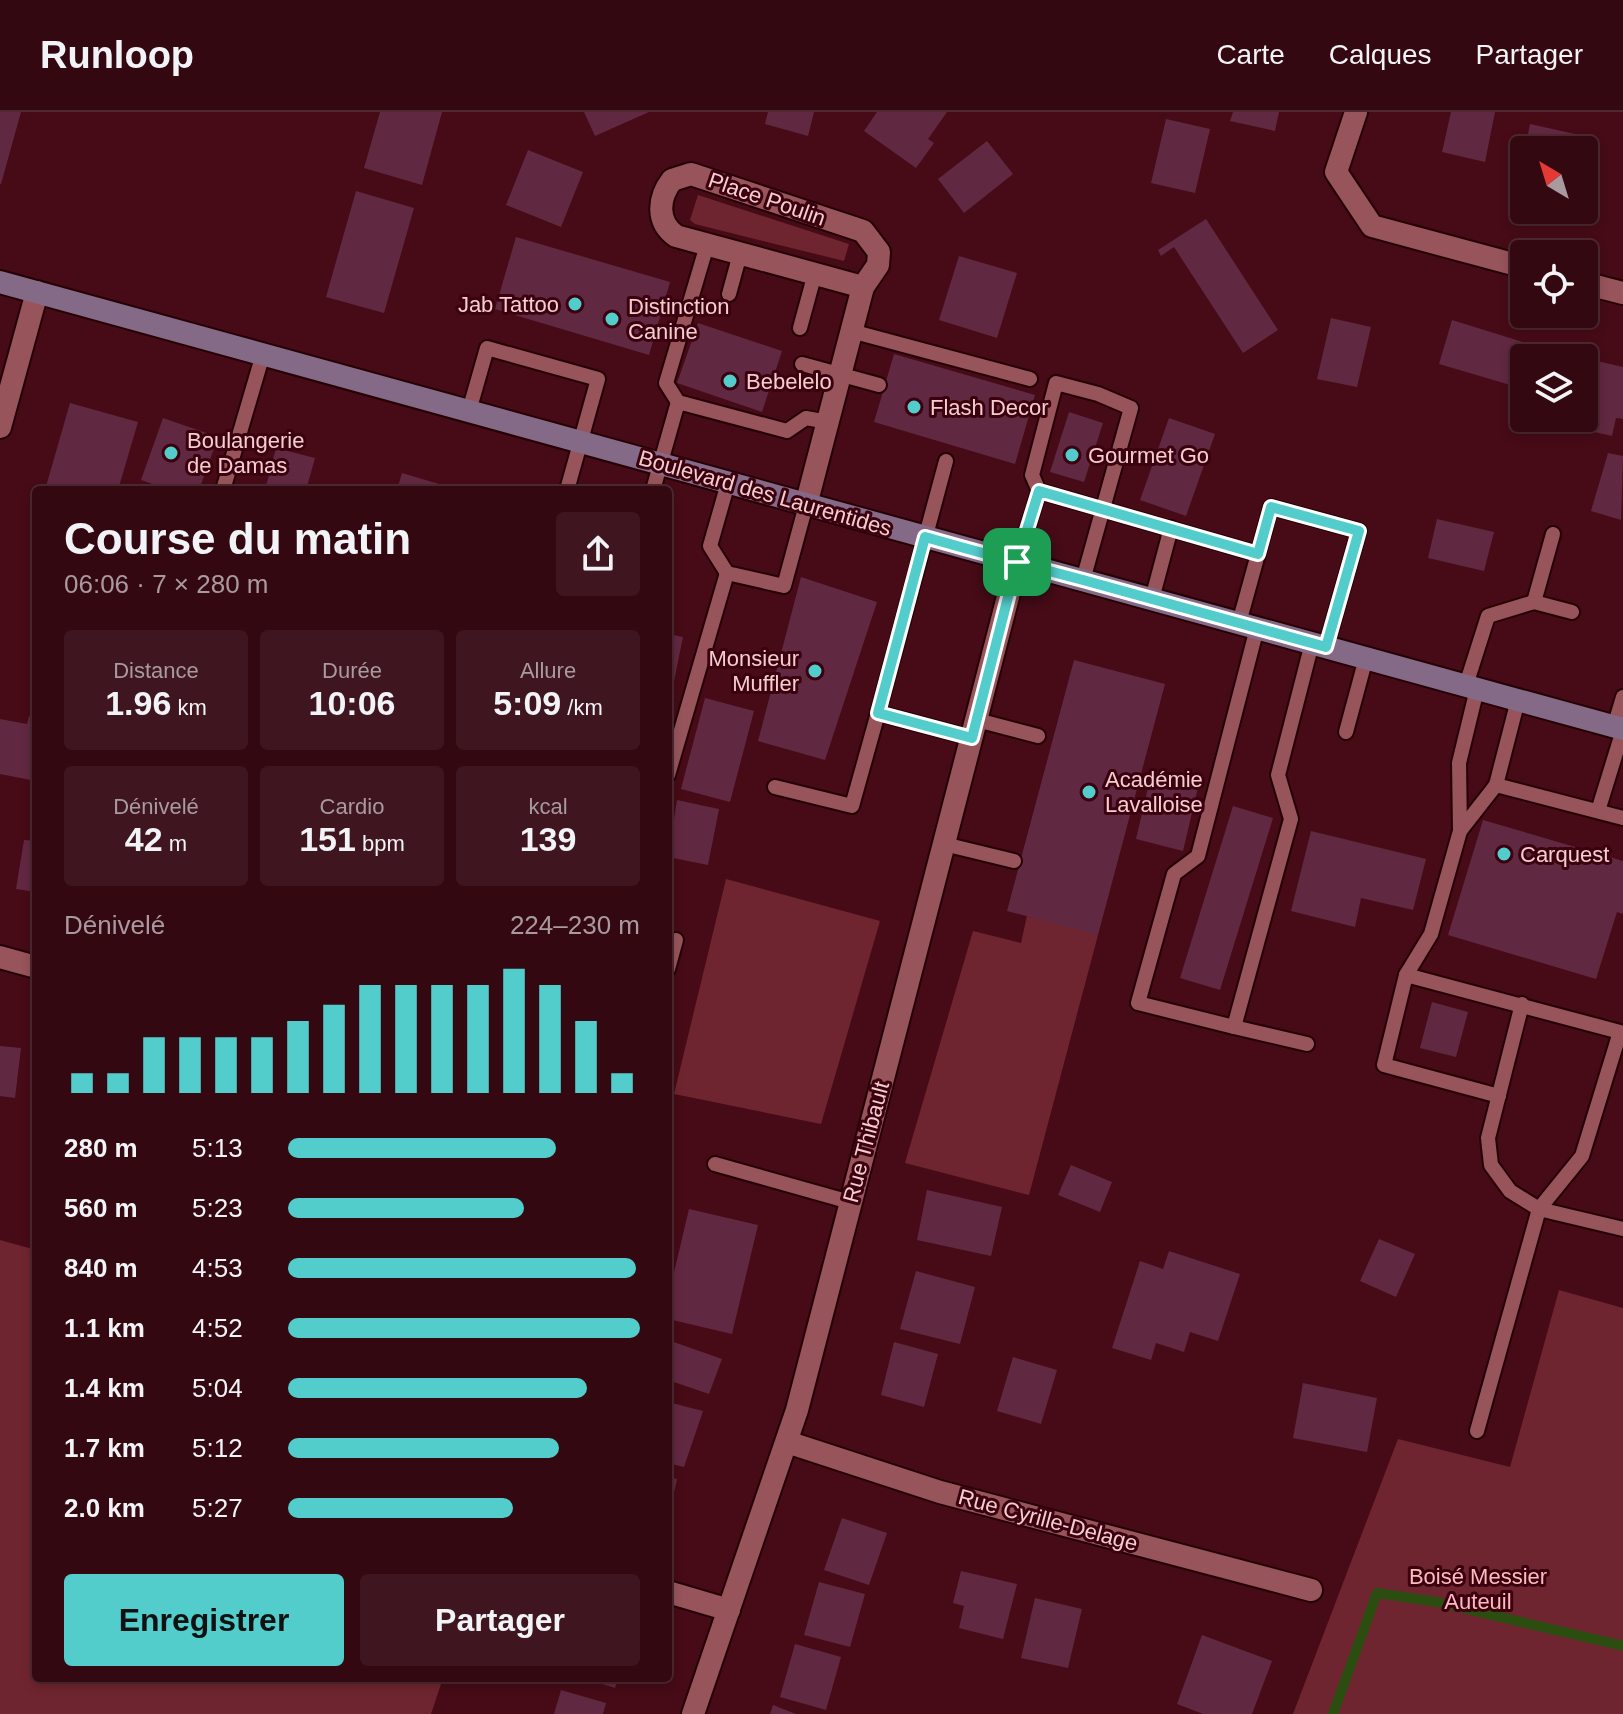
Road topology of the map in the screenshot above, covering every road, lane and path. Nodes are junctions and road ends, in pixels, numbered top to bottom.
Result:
1 (1356, 112) edge
2 (707, 245) junction
3 (740, 254) junction
4 (1510, 263) edge
5 (815, 273) junction
6 (0, 282) edge
7 (863, 287) junction
8 (1598, 287) edge
9 (37, 292) junction
10 (1623, 293) edge
11 (729, 294) dead end
12 (800, 328) dead end
13 (851, 331) junction
14 (263, 354) junction
15 (802, 364) dead end
16 (839, 375) junction
17 (1030, 379) dead end
18 (6, 380) edge
19 (879, 385) dead end
20 (678, 402) junction
21 (469, 411) junction
22 (828, 422) junction
23 (0, 427) edge
24 (580, 442) junction
25 (946, 461) dead end
26 (660, 464) junction
27 (728, 483) junction
28 (224, 486) edge
29 (568, 486) edge
30 (654, 486) edge
31 (1039, 491) junction
32 (806, 505) junction
33 (1103, 509) junction
34 (1171, 528) junction
35 (1553, 534) dead end
36 (925, 537) junction
37 (1258, 554) junction
38 (1017, 562) junction
39 (727, 573) junction
40 (1083, 580) junction
41 (1152, 599) junction
42 (1534, 602) junction
43 (1572, 612) dead end
44 (1248, 625) junction
45 (1319, 645) junction
46 (1366, 658) junction
47 (1472, 687) junction
48 (1623, 697) edge
49 (1518, 700) junction
50 (878, 713) junction
51 (974, 729) junction
52 (1620, 729) edge
53 (1346, 732) dead end
54 (1038, 736) dead end
55 (672, 761) edge
56 (1496, 785) junction
57 (775, 787) dead end
58 (1598, 811) junction
59 (1623, 818) edge
60 (1460, 831) junction
61 (944, 844) junction
62 (1014, 861) dead end
63 (676, 940) dead end
64 (672, 954) edge
65 (0, 957) edge
66 (32, 966) edge
67 (1406, 975) junction
68 (1522, 1004) junction
69 (1234, 1027) junction
70 (1307, 1044) dead end
71 (1499, 1096) junction
72 (715, 1164) dead end
73 (850, 1202) junction
74 (1539, 1209) junction
75 (1623, 1229) edge
76 (1477, 1431) dead end
77 (787, 1442) junction
78 (1311, 1590) dead end
79 (672, 1593) edge
80 (729, 1610) junction
81 (693, 1714) edge

1 - 4 street
2 - 3 street, Place Poulin
2 - 7 street, Place Poulin
2 - 20 lane
3 - 5 street, Place Poulin
3 - 11 lane
5 - 7 street, Place Poulin
5 - 12 lane
6 - 9 main road, Boulevard des Laurentides
7 - 13 street, Place Poulin
8 - 10 street
9 - 14 main road, Boulevard des Laurentides
9 - 18 street
13 - 16 street, Place Poulin
13 - 17 lane
14 - 21 main road, Boulevard des Laurentides
14 - 28 lane
15 - 16 lane
16 - 19 lane
16 - 22 street, Place Poulin
18 - 23 street
20 - 22 lane
20 - 26 lane
21 - 24 main road, Boulevard des Laurentides
21 - 24 lane
22 - 32 street, Place Poulin
24 - 26 main road, Boulevard des Laurentides
24 - 29 lane
25 - 36 lane
26 - 27 main road, Boulevard des Laurentides
26 - 30 lane
27 - 32 main road, Boulevard des Laurentides
27 - 39 lane
31 - 33 lane
31 - 33 lane
31 - 38 lane
32 - 36 main road, Boulevard des Laurentides
32 - 39 lane
33 - 34 lane
33 - 40 lane
34 - 37 lane
34 - 41 lane
35 - 42 lane
36 - 38 main road, Boulevard des Laurentides
36 - 50 lane
37 - 44 lane
37 - 45 lane
38 - 40 main road, Boulevard des Laurentides
38 - 51 street, Rue Thibault
39 - 55 lane
40 - 41 main road, Boulevard des Laurentides
41 - 44 main road, Boulevard des Laurentides
42 - 43 lane
42 - 47 lane
44 - 45 main road, Boulevard des Laurentides
44 - 69 lane
45 - 46 main road, Boulevard des Laurentides
45 - 69 lane
46 - 47 main road, Boulevard des Laurentides
46 - 53 lane
47 - 49 main road, Boulevard des Laurentides
47 - 60 lane
48 - 52 lane
49 - 52 main road, Boulevard des Laurentides
49 - 56 lane
50 - 51 lane
50 - 57 lane
51 - 54 lane
51 - 61 street, Rue Thibault
52 - 58 lane
56 - 58 lane
56 - 60 lane
58 - 59 lane
60 - 67 lane
61 - 62 lane
61 - 73 street, Rue Thibault
63 - 64 lane
65 - 66 street
67 - 68 lane
67 - 71 lane
68 - 71 lane
68 - 74 lane
69 - 70 lane
71 - 74 lane
72 - 73 lane
73 - 77 street, Rue Thibault
74 - 75 lane
74 - 76 lane
77 - 78 street, Rue Cyrille-Delage
77 - 80 street, Rue Thibault
79 - 80 street
80 - 81 street, Rue Thibault

